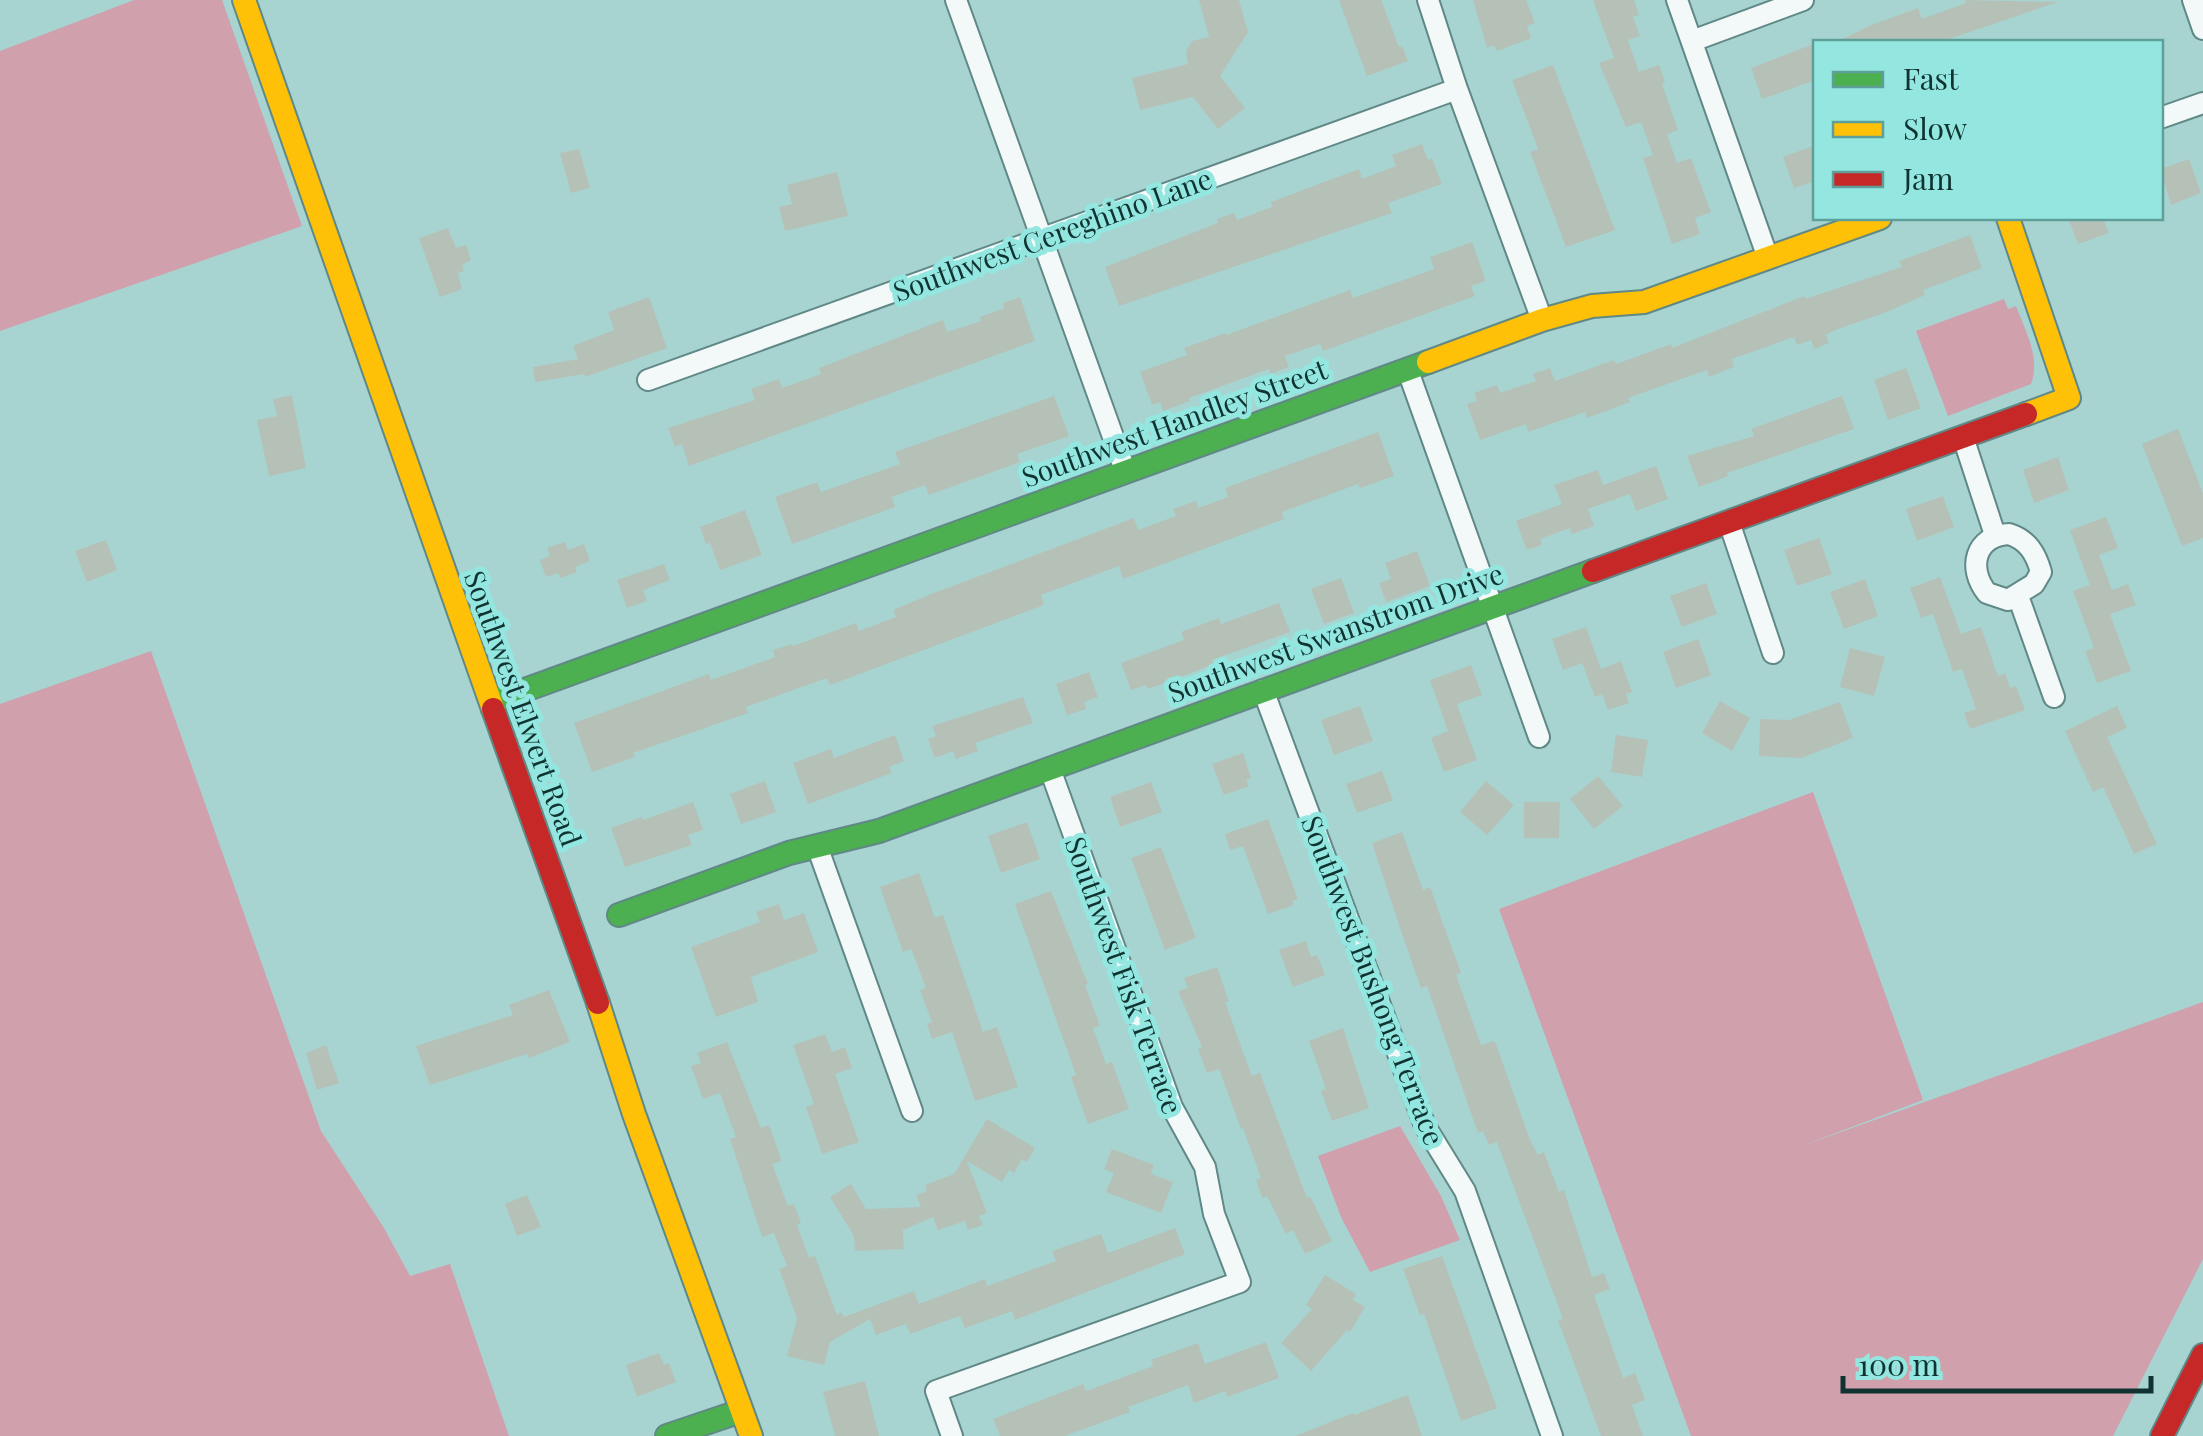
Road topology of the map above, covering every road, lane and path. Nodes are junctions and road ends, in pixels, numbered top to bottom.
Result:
1 (244, 0) edge
2 (956, 0) edge
3 (1428, 0) edge
4 (1676, 0) edge
5 (1803, 0) edge
6 (2192, 0) edge
7 (2203, 29) edge
8 (1692, 41) junction
9 (1457, 89) junction
10 (2203, 103) edge
11 (2163, 117) edge
12 (1874, 220) edge
13 (2009, 220) edge
14 (1039, 238) junction
15 (1768, 258) junction
16 (1542, 320) junction
17 (1408, 371) junction
18 (648, 380) dead end
19 (1963, 437) junction
20 (1124, 470) junction
21 (1729, 522) junction
22 (1995, 535) junction
23 (2018, 596) junction
24 (1492, 606) junction
25 (1773, 653) dead end
26 (1263, 690) junction
27 (2054, 697) dead end
28 (492, 702) junction
29 (1539, 737) dead end
30 (1050, 770) junction
31 (816, 846) junction
32 (619, 914) dead end
33 (912, 1110) dead end
34 (2203, 1355) edge
35 (741, 1411) junction
36 (667, 1436) edge
37 (750, 1436) edge
38 (952, 1436) edge
39 (1552, 1436) edge
40 (2162, 1436) edge

1 - 28 main road, Southwest Elwert Road
2 - 14 street
3 - 9 street
4 - 8 street
5 - 8 street
6 - 7 street
8 - 15 street
9 - 14 street, Southwest Cereghino Lane
9 - 16 street
10 - 11 street
12 - 15 main road, Southwest Handley Street
13 - 19 main road, Southwest Swanstrom Drive
14 - 18 street, Southwest Cereghino Lane
14 - 20 street
15 - 16 main road, Southwest Handley Street
16 - 17 main road, Southwest Handley Street
17 - 20 main road, Southwest Handley Street
17 - 24 street
19 - 21 main road, Southwest Swanstrom Drive
19 - 22 street
20 - 28 main road, Southwest Handley Street
21 - 24 main road, Southwest Swanstrom Drive
21 - 25 street
22 - 23 street
22 - 23 street
23 - 27 street
24 - 26 main road, Southwest Swanstrom Drive
24 - 29 street
26 - 30 main road, Southwest Swanstrom Drive
26 - 39 street, Southwest Bushong Terrace
28 - 35 main road, Southwest Elwert Road
30 - 31 main road, Southwest Swanstrom Drive
30 - 38 street, Southwest Fisk Terrace
31 - 32 main road, Southwest Swanstrom Drive
31 - 33 street
34 - 40 main road
35 - 36 main road
35 - 37 main road, Southwest Elwert Road

